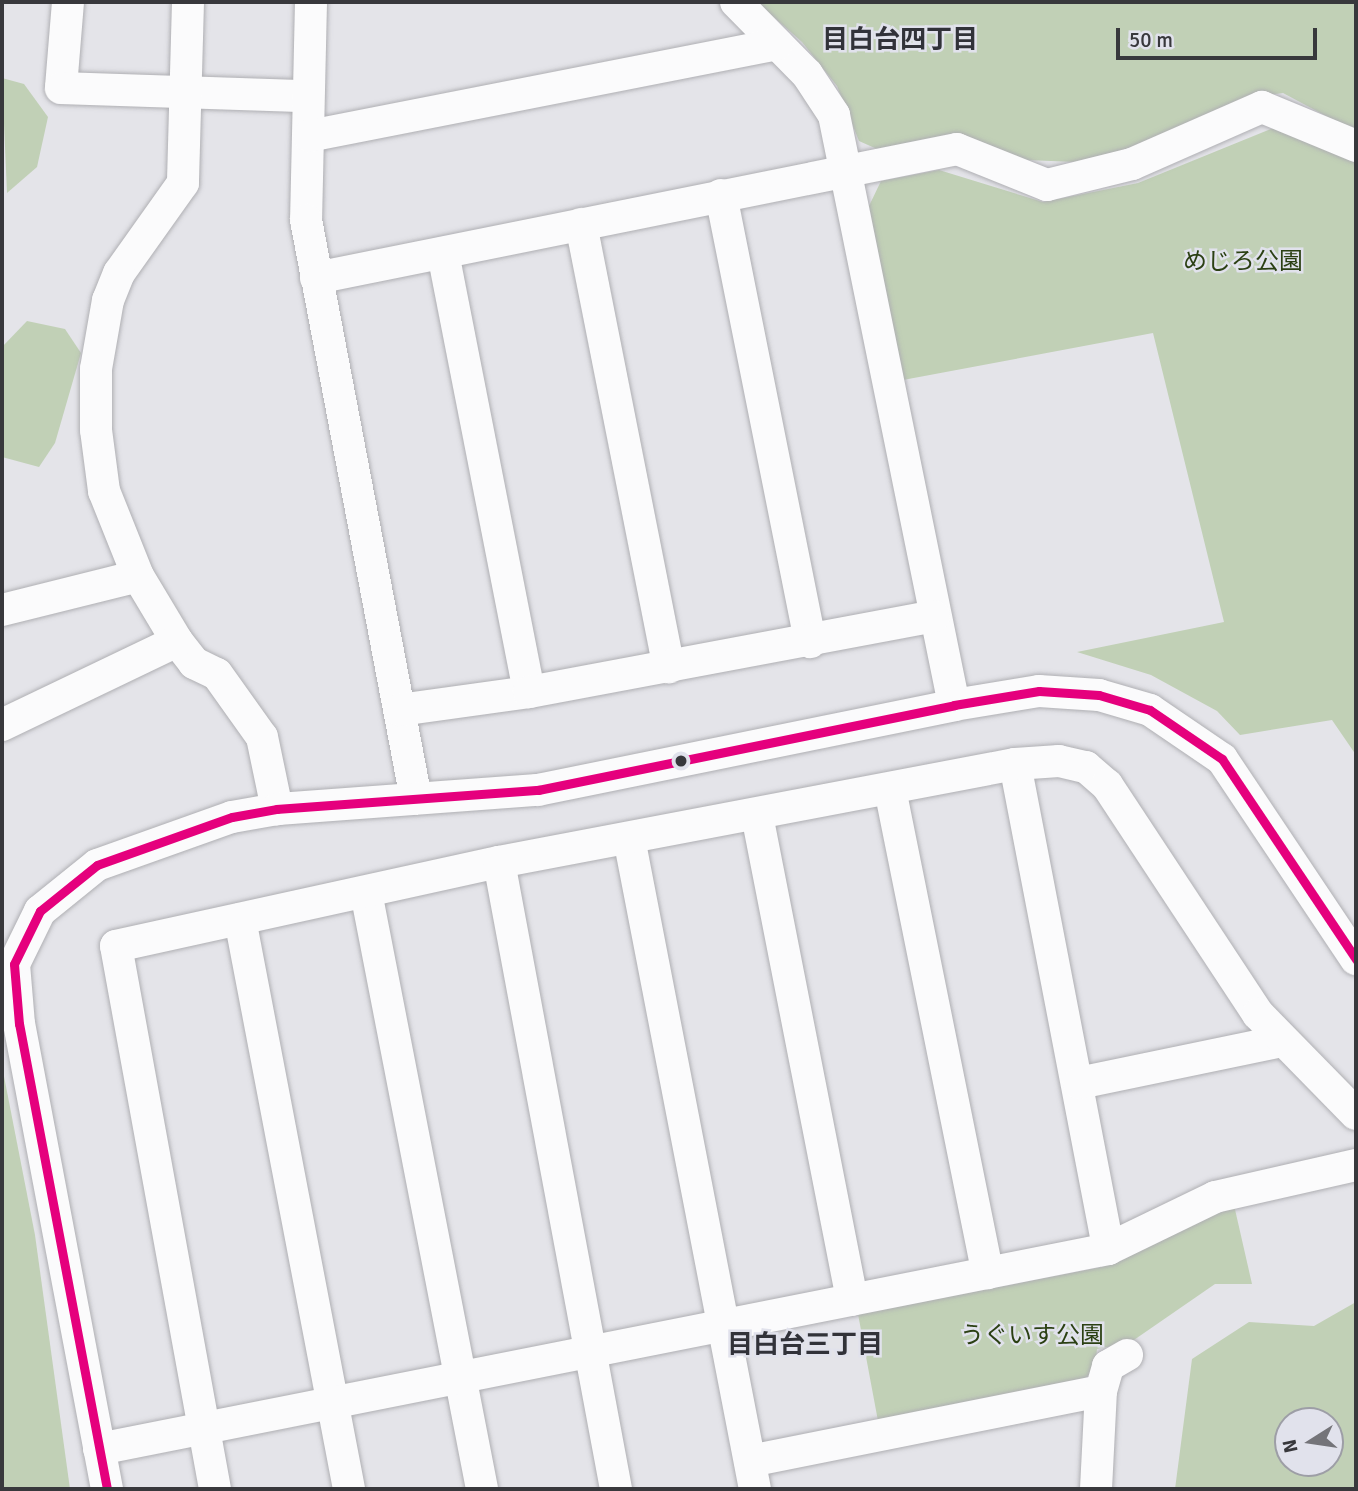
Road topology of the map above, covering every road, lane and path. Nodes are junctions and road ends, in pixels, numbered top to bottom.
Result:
1 (68, 2) edge
2 (188, 2) edge
3 (311, 2) edge
4 (736, 2) edge
5 (777, 44) junction
6 (184, 90) junction
7 (306, 96) junction
8 (309, 136) junction
9 (1356, 146) edge
10 (849, 169) junction
11 (721, 195) junction
12 (581, 224) junction
13 (443, 253) junction
14 (316, 278) junction
15 (138, 576) junction
16 (2, 610) edge
17 (934, 616) junction
18 (177, 641) junction
19 (810, 642) junction
20 (669, 667) junction
21 (528, 692) junction
22 (954, 705) junction
23 (400, 710) junction
24 (2, 725) edge
25 (1014, 764) junction
26 (890, 789) junction
27 (416, 799) junction
28 (277, 809) junction
29 (757, 815) junction
30 (629, 838) junction
31 (499, 862) junction
32 (366, 892) junction
33 (240, 919) junction
34 (1356, 959) edge
35 (1282, 1041) junction
36 (1079, 1083) junction
37 (1356, 1114) edge
38 (1356, 1165) edge
39 (1108, 1250) junction
40 (988, 1273) junction
41 (852, 1300) junction
42 (722, 1328) junction
43 (590, 1352) junction
44 (1127, 1355) dead end
45 (460, 1378) junction
46 (1101, 1391) junction
47 (332, 1402) junction
48 (204, 1428) junction
49 (99, 1449) junction
50 (752, 1475) edge
51 (107, 1489) edge
52 (215, 1489) edge
53 (349, 1489) edge
54 (482, 1489) edge
55 (616, 1489) edge
56 (1096, 1489) edge

1 - 6 street
2 - 6 street
3 - 7 street
4 - 5 street
5 - 8 street
5 - 10 street
6 - 7 street
6 - 15 street
7 - 8 street
8 - 14 street
9 - 10 street
10 - 11 street
10 - 17 street
11 - 12 street
11 - 19 street
12 - 13 street
12 - 20 street
13 - 14 street
13 - 21 street
14 - 23 street
15 - 16 street
15 - 18 street
17 - 19 street
17 - 22 street
18 - 24 street
18 - 28 street
19 - 20 street
20 - 21 street
21 - 23 street
22 - 27 street
22 - 34 street
23 - 27 street
25 - 26 street
25 - 35 street
25 - 36 street
26 - 29 street
26 - 40 street
27 - 28 street
28 - 49 street
29 - 30 street
29 - 41 street
30 - 31 street
30 - 42 street
31 - 32 street
31 - 43 street
32 - 33 street
32 - 45 street
33 - 47 street
33 - 48 street
35 - 36 street
35 - 37 street
36 - 39 street
38 - 39 street
39 - 40 street
40 - 41 street
41 - 42 street
42 - 43 street
42 - 50 street
43 - 45 street
43 - 55 street
44 - 46 street
45 - 47 street
45 - 54 street
46 - 50 street
46 - 56 street
47 - 48 street
47 - 53 street
48 - 49 street
48 - 52 street
49 - 51 street

